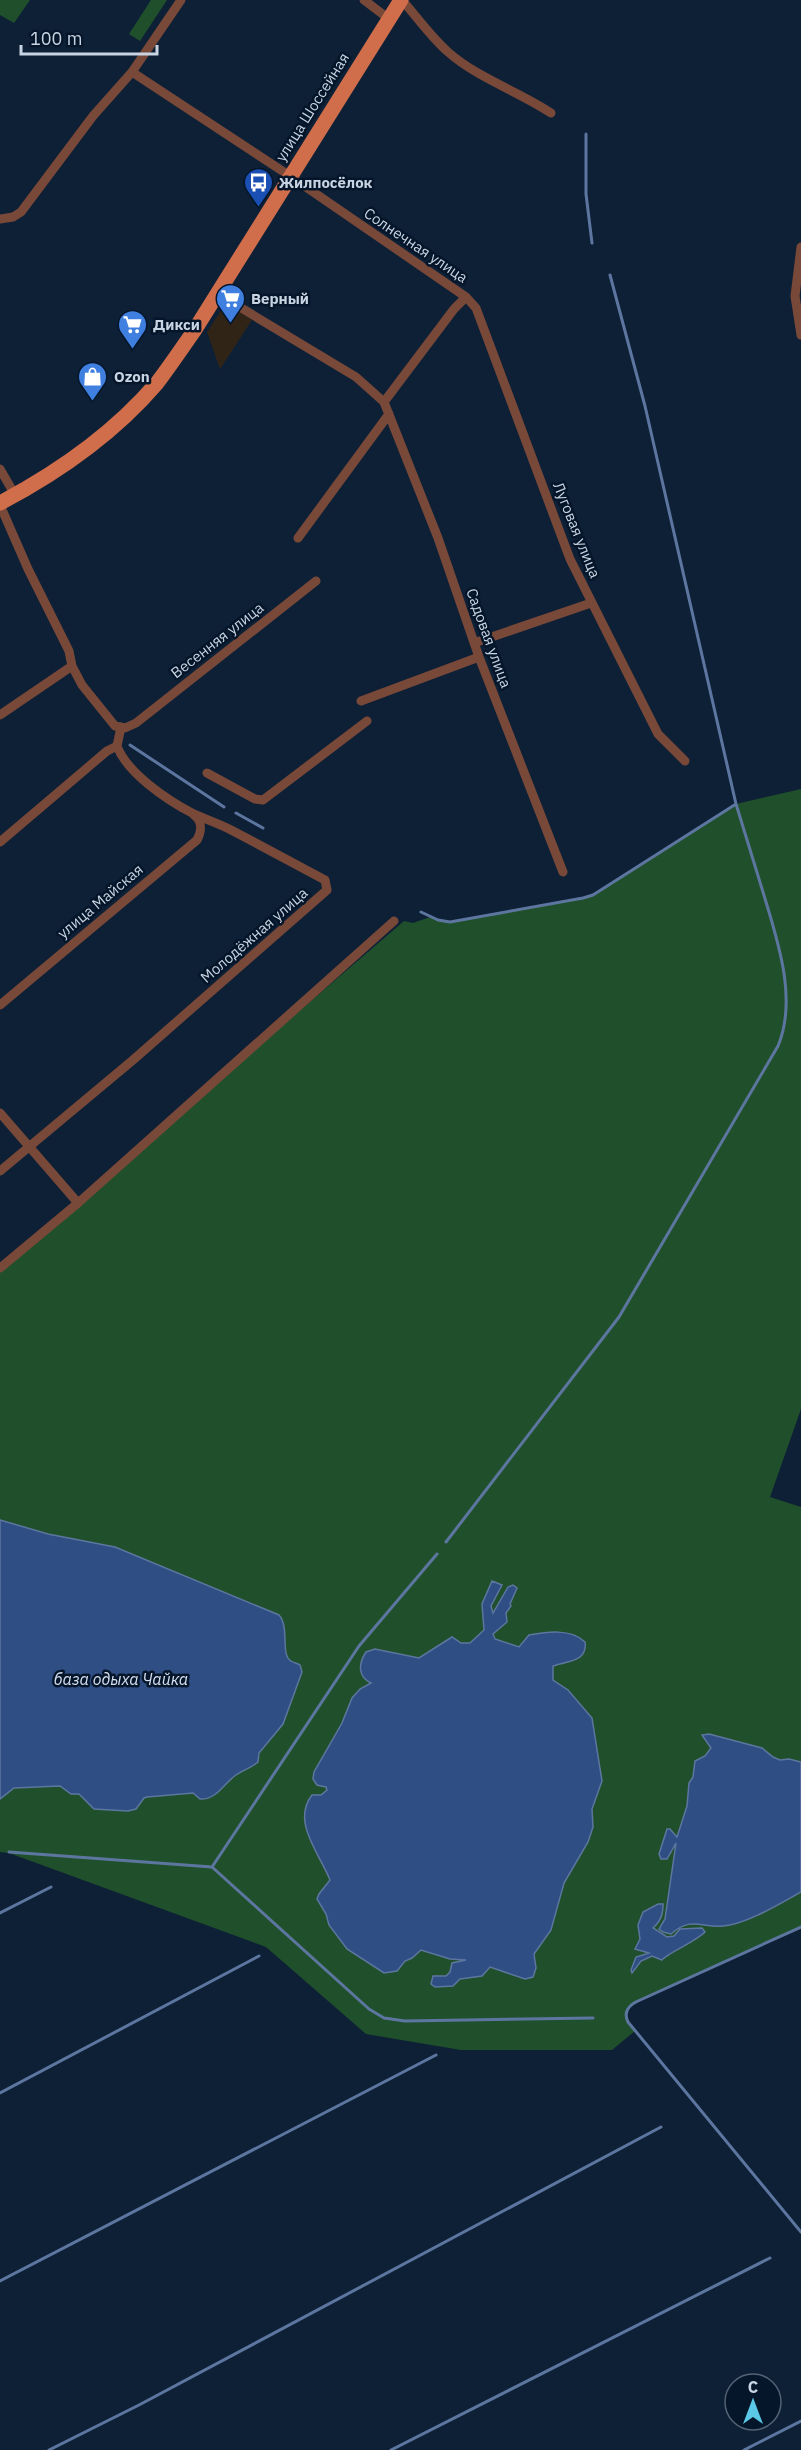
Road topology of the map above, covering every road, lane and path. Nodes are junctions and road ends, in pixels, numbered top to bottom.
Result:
1 (181, 0) edge
2 (364, 0) edge
3 (401, 0) edge
4 (389, 19) junction
5 (132, 72) junction
6 (551, 113) dead end
7 (290, 177) junction
8 (0, 219) edge
9 (801, 247) edge
10 (218, 294) junction
11 (466, 297) junction
12 (801, 335) edge
13 (384, 402) junction
14 (389, 414) junction
15 (0, 469) edge
16 (15, 495) junction
17 (0, 504) edge
18 (298, 538) dead end
19 (316, 581) dead end
20 (591, 603) junction
21 (474, 643) junction
22 (479, 657) junction
23 (72, 666) junction
24 (361, 700) dead end
25 (0, 715) edge
26 (367, 721) dead end
27 (121, 727) junction
28 (117, 746) junction
29 (685, 761) dead end
30 (207, 773) dead end
31 (192, 813) junction
32 (0, 842) edge
33 (563, 872) dead end
34 (394, 921) dead end
35 (0, 1005) edge
36 (0, 1113) edge
37 (28, 1146) junction
38 (0, 1171) edge
39 (78, 1203) junction
40 (0, 1268) edge

1 - 5 street
2 - 4 street
3 - 4 main road, улица Шоссейная
3 - 6 street
4 - 7 main road, улица Шоссейная
5 - 7 street, Солнечная улица
5 - 8 street
7 - 10 main road, улица Шоссейная
7 - 11 street, Солнечная улица
9 - 12 street
10 - 13 street
10 - 16 main road, улица Шоссейная
11 - 13 street
11 - 20 street, Луговая улица
13 - 14 street, Садовая улица
14 - 18 street
14 - 21 street, Садовая улица
15 - 16 street
16 - 17 main road, улица Шоссейная
17 - 23 street
19 - 27 street, Весенняя улица
20 - 21 street
20 - 29 street, Луговая улица
21 - 22 street, Садовая улица
22 - 24 street
22 - 33 street, Садовая улица
23 - 25 street
23 - 27 street
26 - 30 street
27 - 28 street
28 - 31 street, Молодёжная улица
28 - 32 street
31 - 35 street, улица Майская
31 - 37 street, Молодёжная улица
34 - 39 street
36 - 37 street
37 - 38 street, Молодёжная улица
37 - 39 street
39 - 40 street

